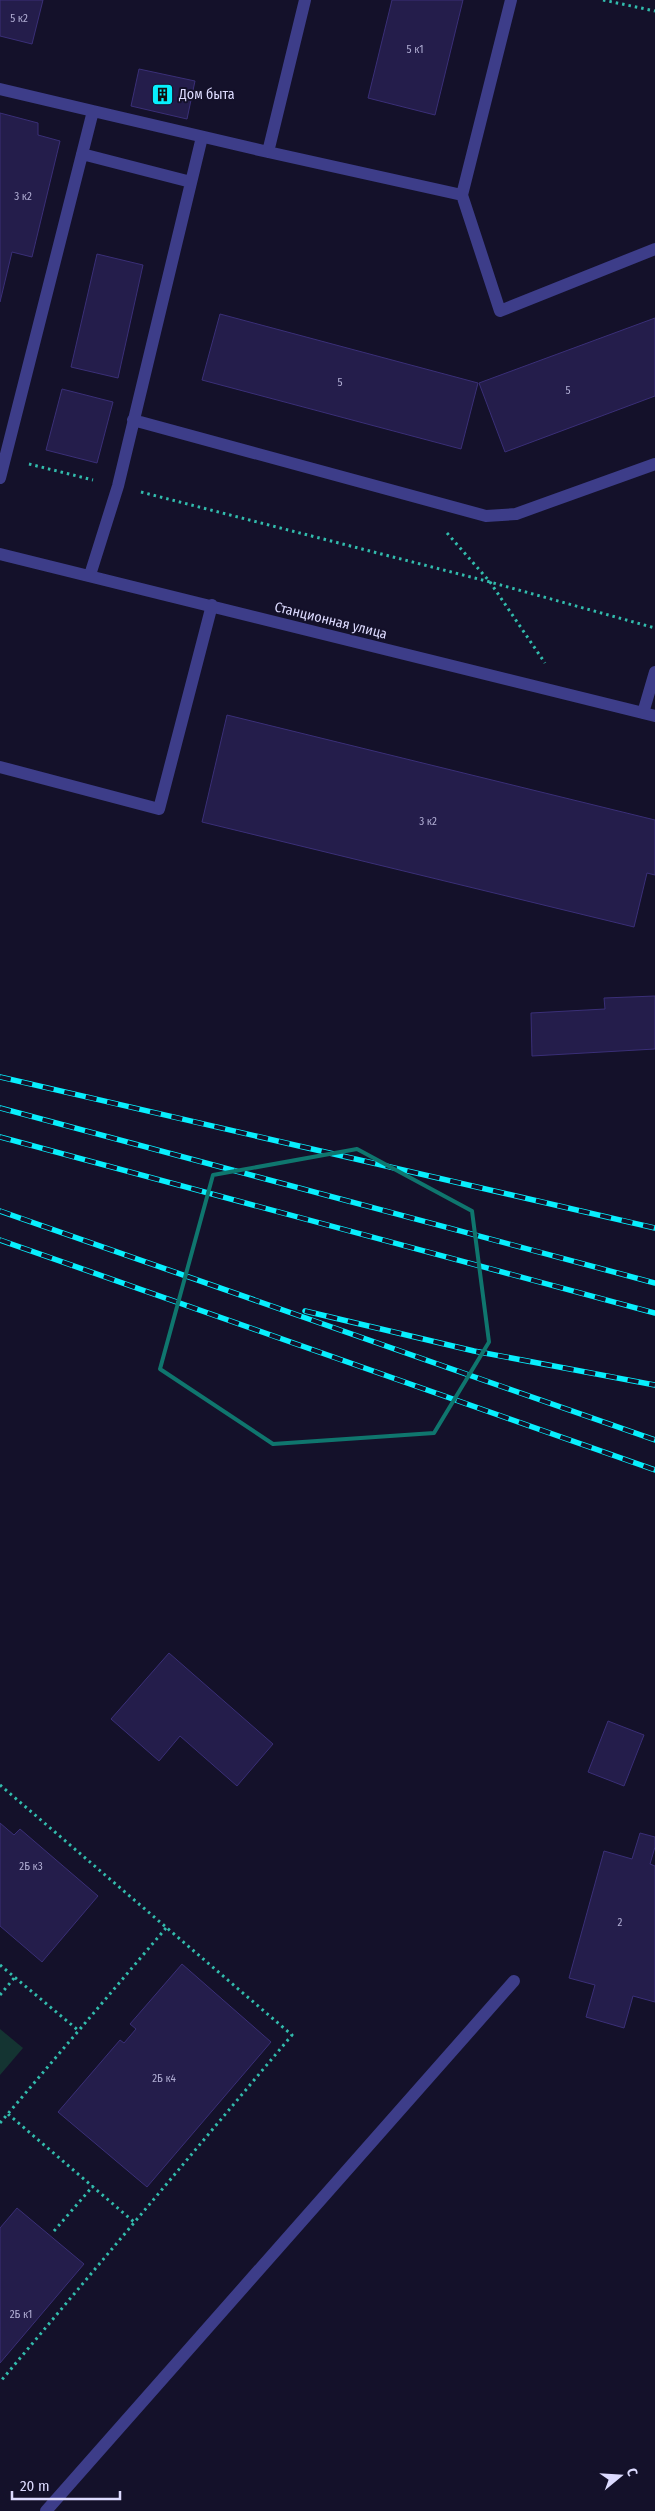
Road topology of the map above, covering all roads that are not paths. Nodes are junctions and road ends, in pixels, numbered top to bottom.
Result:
1 (305, 0) edge
2 (511, 0) edge
3 (0, 89) edge
4 (93, 112) junction
5 (202, 137) junction
6 (268, 152) junction
7 (82, 154) junction
8 (191, 182) junction
9 (462, 195) junction
10 (655, 249) edge
11 (133, 420) junction
12 (655, 464) edge
13 (0, 478) edge
14 (0, 554) edge
15 (90, 575) junction
16 (212, 606) junction
17 (655, 672) edge
18 (649, 715) edge
19 (0, 767) edge
20 (514, 1981) dead end
21 (46, 2511) edge

1 - 6 street
2 - 9 street
3 - 4 street
4 - 5 street
4 - 7 street
5 - 6 street
5 - 8 street
6 - 9 street
7 - 8 street
7 - 13 street
8 - 11 street
9 - 10 street
11 - 12 street
11 - 15 street
14 - 15 street, Станционная улица
15 - 16 street, Станционная улица
16 - 18 street, Станционная улица
16 - 19 street
17 - 18 street
20 - 21 street

